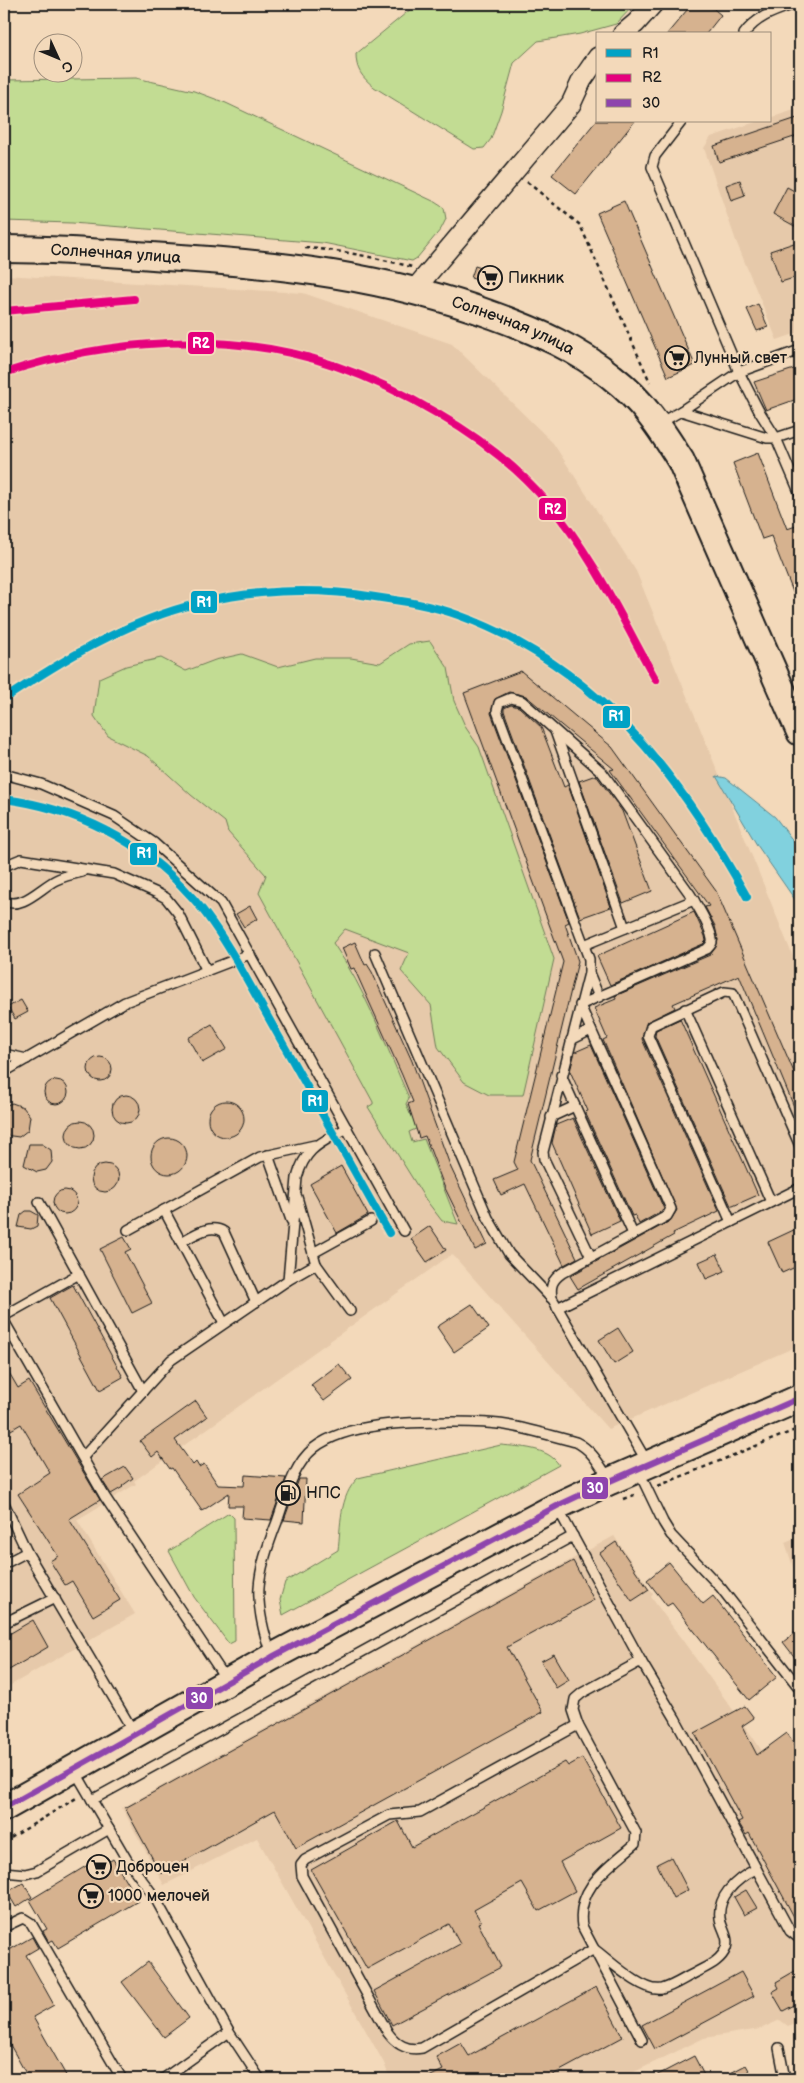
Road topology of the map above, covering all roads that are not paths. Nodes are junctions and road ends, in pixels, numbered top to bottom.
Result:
1 (653, 4) edge
2 (795, 4) edge
3 (626, 32) edge
4 (746, 32) edge
5 (596, 60) edge
6 (681, 122) edge
7 (4, 248) edge
8 (414, 290) junction
9 (800, 350) edge
10 (739, 372) junction
11 (680, 411) junction
12 (658, 424) junction
13 (800, 430) edge
14 (776, 438) junction
15 (800, 494) edge
16 (554, 729) junction
17 (800, 729) edge
18 (4, 774) edge
19 (4, 866) edge
20 (90, 870) junction
21 (694, 900) junction
22 (4, 902) edge
23 (625, 928) junction
24 (584, 945) junction
25 (375, 953) dead end
26 (250, 954) junction
27 (207, 971) junction
28 (589, 973) junction
29 (599, 997) junction
30 (580, 1005) junction
31 (684, 1009) junction
32 (591, 1030) junction
33 (571, 1040) junction
34 (4, 1054) edge
35 (27, 1059) junction
36 (4, 1072) edge
37 (561, 1075) junction
38 (576, 1106) junction
39 (550, 1117) junction
40 (347, 1128) junction
41 (318, 1145) junction
42 (800, 1146) edge
43 (268, 1154) junction
44 (800, 1188) edge
45 (296, 1191) junction
46 (38, 1202) dead end
47 (771, 1202) junction
48 (164, 1210) junction
49 (371, 1221) dead end
50 (731, 1222) junction
51 (293, 1225) junction
52 (128, 1230) dead end
53 (404, 1231) dead end
54 (633, 1234) junction
55 (181, 1242) junction
56 (313, 1253) junction
57 (590, 1257) junction
58 (316, 1264) junction
59 (79, 1274) junction
60 (288, 1280) junction
61 (552, 1298) junction
62 (256, 1302) junction
63 (557, 1308) junction
64 (350, 1311) dead end
65 (4, 1316) edge
66 (4, 1321) edge
67 (224, 1323) junction
68 (143, 1391) junction
69 (800, 1398) edge
70 (83, 1457) junction
71 (643, 1467) junction
72 (610, 1481) junction
73 (4, 1504) edge
74 (557, 1506) junction
75 (573, 1536) junction
76 (27, 1552) junction
77 (4, 1564) edge
78 (55, 1598) junction
79 (4, 1623) edge
80 (272, 1657) junction
81 (641, 1661) junction
82 (228, 1682) junction
83 (800, 1689) edge
84 (578, 1724) junction
85 (134, 1734) junction
86 (73, 1768) junction
87 (92, 1800) junction
88 (4, 1808) edge
89 (109, 1829) junction
90 (756, 1869) junction
91 (4, 1872) edge
92 (4, 1927) edge
93 (800, 1939) edge
94 (594, 1949) junction
95 (229, 2032) junction
96 (642, 2040) dead end
97 (779, 2048) dead end
98 (122, 2079) edge
99 (163, 2079) edge
100 (260, 2079) edge
101 (785, 2079) edge

1 - 3 street
2 - 4 lane
5 - 8 street
6 - 10 lane
7 - 8 street, Солнечная улица
8 - 12 street, Солнечная улица
9 - 10 lane
10 - 11 lane
10 - 14 lane
11 - 12 lane
11 - 14 lane
12 - 17 street, Солнечная улица
13 - 14 lane
14 - 15 lane
16 - 21 lane
16 - 23 lane
16 - 24 lane
18 - 26 lane
19 - 20 lane
20 - 22 lane
20 - 27 lane
21 - 23 lane
21 - 29 lane
23 - 24 lane
24 - 28 lane
25 - 61 lane
26 - 27 lane
26 - 40 lane
27 - 35 lane
28 - 29 lane
28 - 30 lane
29 - 30 lane
30 - 32 lane
30 - 33 lane
31 - 42 lane
31 - 47 lane
31 - 50 lane
32 - 33 lane
32 - 54 lane
33 - 37 lane
34 - 35 lane
35 - 36 lane
37 - 38 lane
37 - 39 lane
38 - 39 lane
38 - 54 lane
39 - 57 lane
40 - 41 lane
40 - 53 lane
41 - 43 lane
41 - 45 lane
43 - 48 lane
43 - 51 lane
44 - 47 lane
45 - 51 lane
45 - 56 lane
46 - 59 lane
47 - 50 lane
48 - 52 lane
48 - 55 lane
49 - 56 lane
50 - 63 lane
51 - 60 lane
54 - 57 lane
55 - 62 lane
55 - 67 lane
56 - 58 lane
57 - 61 lane
58 - 60 lane
58 - 64 lane
59 - 65 lane
59 - 68 lane
60 - 62 lane
61 - 63 lane
62 - 67 lane
63 - 71 lane
66 - 70 lane
67 - 68 lane
68 - 70 lane
69 - 71 street
70 - 82 lane
71 - 72 street
71 - 83 lane
72 - 74 street
72 - 80 lane
73 - 76 lane
74 - 75 lane
74 - 80 street
75 - 81 lane
75 - 87 lane
76 - 77 lane
76 - 78 lane
78 - 79 lane
78 - 85 lane
80 - 82 street
81 - 84 lane
81 - 90 lane
82 - 85 street
84 - 94 lane
84 - 94 lane
85 - 86 street
86 - 87 lane
86 - 88 street
87 - 89 lane
89 - 91 lane
89 - 95 lane
90 - 93 lane
90 - 94 lane
92 - 98 lane
94 - 96 lane
95 - 99 lane
95 - 100 lane
97 - 101 lane

